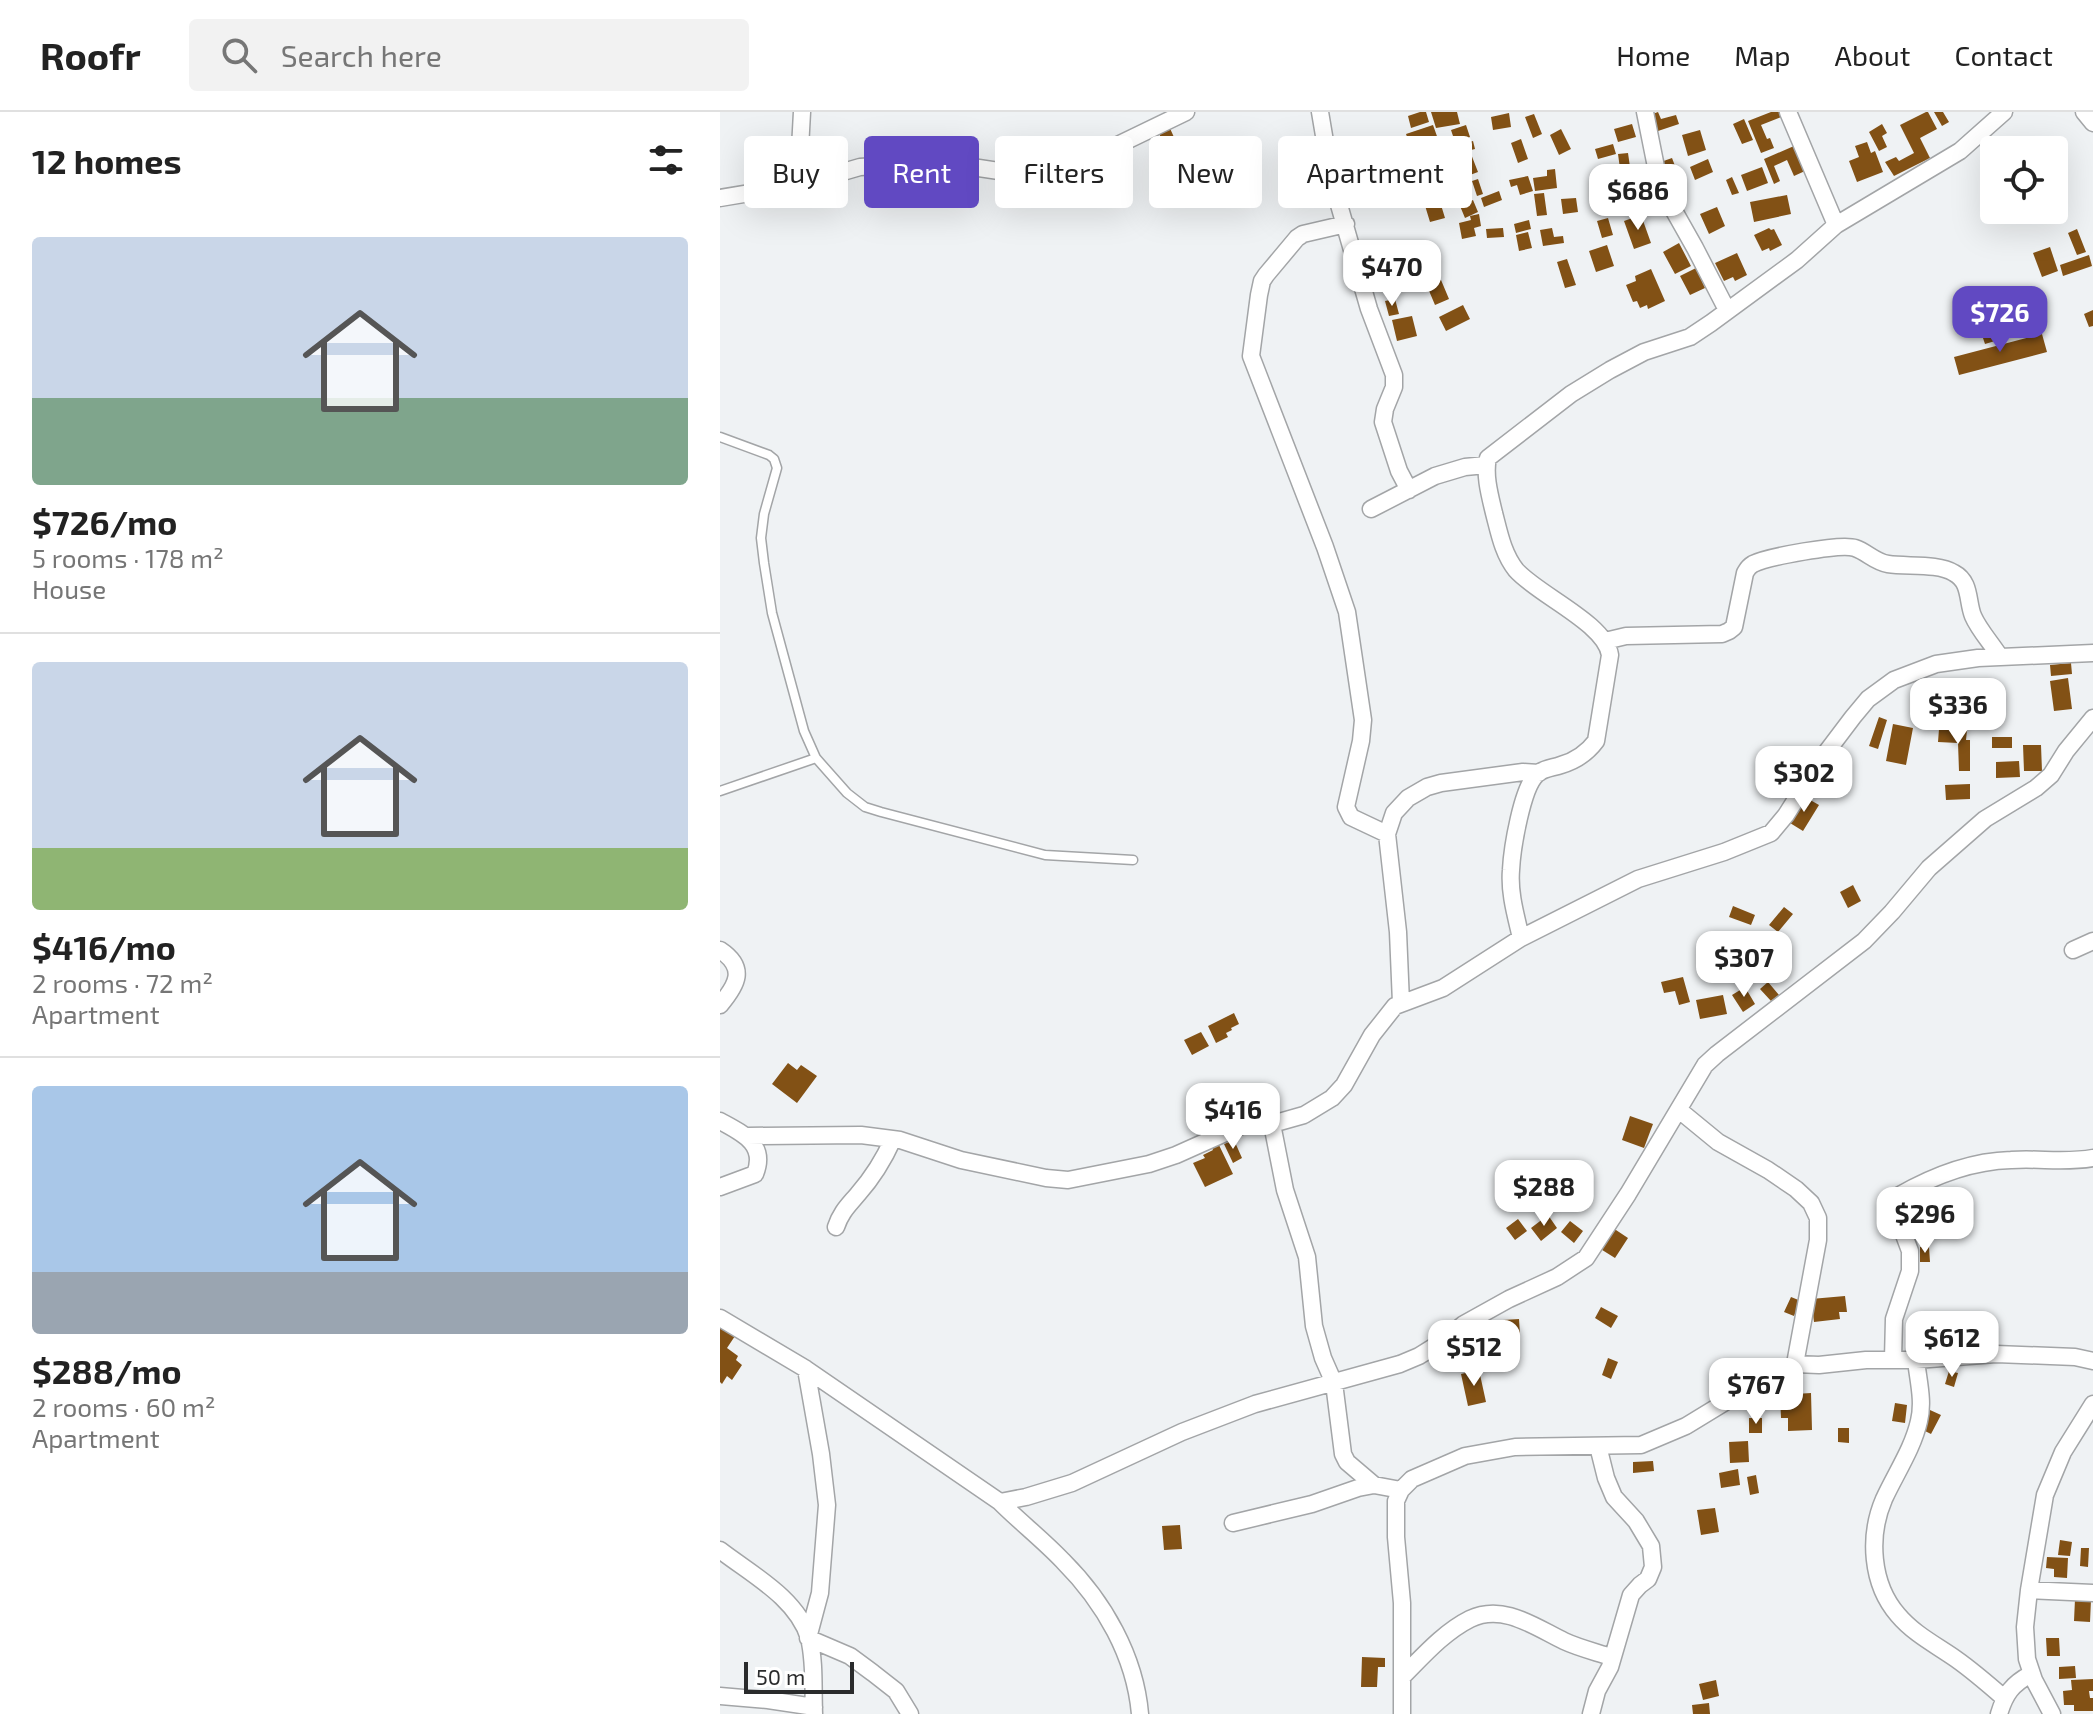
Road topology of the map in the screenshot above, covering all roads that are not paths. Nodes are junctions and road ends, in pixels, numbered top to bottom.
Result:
1 (802, 112) edge
2 (1186, 112) edge
3 (1320, 112) edge
4 (1645, 112) edge
5 (1788, 112) edge
6 (2004, 112) edge
7 (2084, 112) edge
8 (2093, 123) edge
9 (801, 136) edge
10 (848, 170) edge
11 (744, 194) edge
12 (720, 198) edge
13 (1346, 224) junction
14 (1836, 225) junction
15 (1727, 310) junction
16 (720, 437) edge
17 (1486, 465) junction
18 (1409, 490) junction
19 (1371, 509) dead end
20 (1605, 641) junction
21 (2093, 653) edge
22 (2000, 657) junction
23 (2093, 718) edge
24 (816, 758) junction
25 (1539, 773) junction
26 (720, 791) edge
27 (1387, 834) junction
28 (1133, 860) dead end
29 (1521, 938) junction
30 (2093, 941) edge
31 (720, 950) edge
32 (2073, 950) dead end
33 (1401, 1003) junction
34 (720, 1005) edge
35 (1679, 1110) junction
36 (720, 1121) edge
37 (1272, 1124) junction
38 (748, 1136) junction
39 (893, 1139) junction
40 (2093, 1158) edge
41 (720, 1187) edge
42 (836, 1227) dead end
43 (720, 1318) edge
44 (1893, 1359) junction
45 (1916, 1360) junction
46 (2093, 1361) edge
47 (1795, 1364) junction
48 (806, 1369) junction
49 (1334, 1383) junction
50 (2093, 1404) edge
51 (1598, 1446) junction
52 (1374, 1485) junction
53 (1401, 1490) junction
54 (1000, 1502) junction
55 (1233, 1523) dead end
56 (720, 1550) edge
57 (2029, 1590) junction
58 (2093, 1593) edge
59 (808, 1638) junction
60 (1611, 1657) junction
61 (2031, 1674) junction
62 (1403, 1676) junction
63 (720, 1696) edge
64 (2002, 1706) edge
65 (814, 1710) edge
66 (910, 1714) edge
67 (1140, 1714) edge
68 (1402, 1714) edge
69 (1591, 1714) edge
70 (2052, 1714) edge

1 - 9 street
2 - 10 street
3 - 13 street
4 - 15 street
5 - 14 street
6 - 14 street
7 - 8 street
11 - 12 street
13 - 18 street
13 - 27 street
14 - 15 street
15 - 17 street
16 - 24 lane
17 - 18 street
17 - 20 street
18 - 19 street
20 - 22 street
20 - 25 street
21 - 22 street
22 - 29 street
23 - 35 street
24 - 26 lane
24 - 28 lane
25 - 27 street
25 - 29 street
27 - 33 street
29 - 33 street
30 - 32 street
31 - 34 street
33 - 37 street
35 - 47 street
35 - 49 street
36 - 38 street
37 - 39 street
37 - 49 street
38 - 39 street
38 - 41 street
39 - 42 street
40 - 44 street
43 - 48 street
44 - 45 street
44 - 47 street
45 - 46 street
45 - 64 street
47 - 51 street
48 - 54 street
48 - 59 street
49 - 52 street
49 - 54 street
50 - 57 street
51 - 53 street
51 - 60 street
52 - 53 street
52 - 55 street
53 - 62 street
54 - 67 street
56 - 59 street
57 - 58 street
57 - 61 street
59 - 65 street
59 - 66 street
60 - 62 street
60 - 69 street
61 - 64 street
61 - 70 street
62 - 68 street
63 - 65 street

